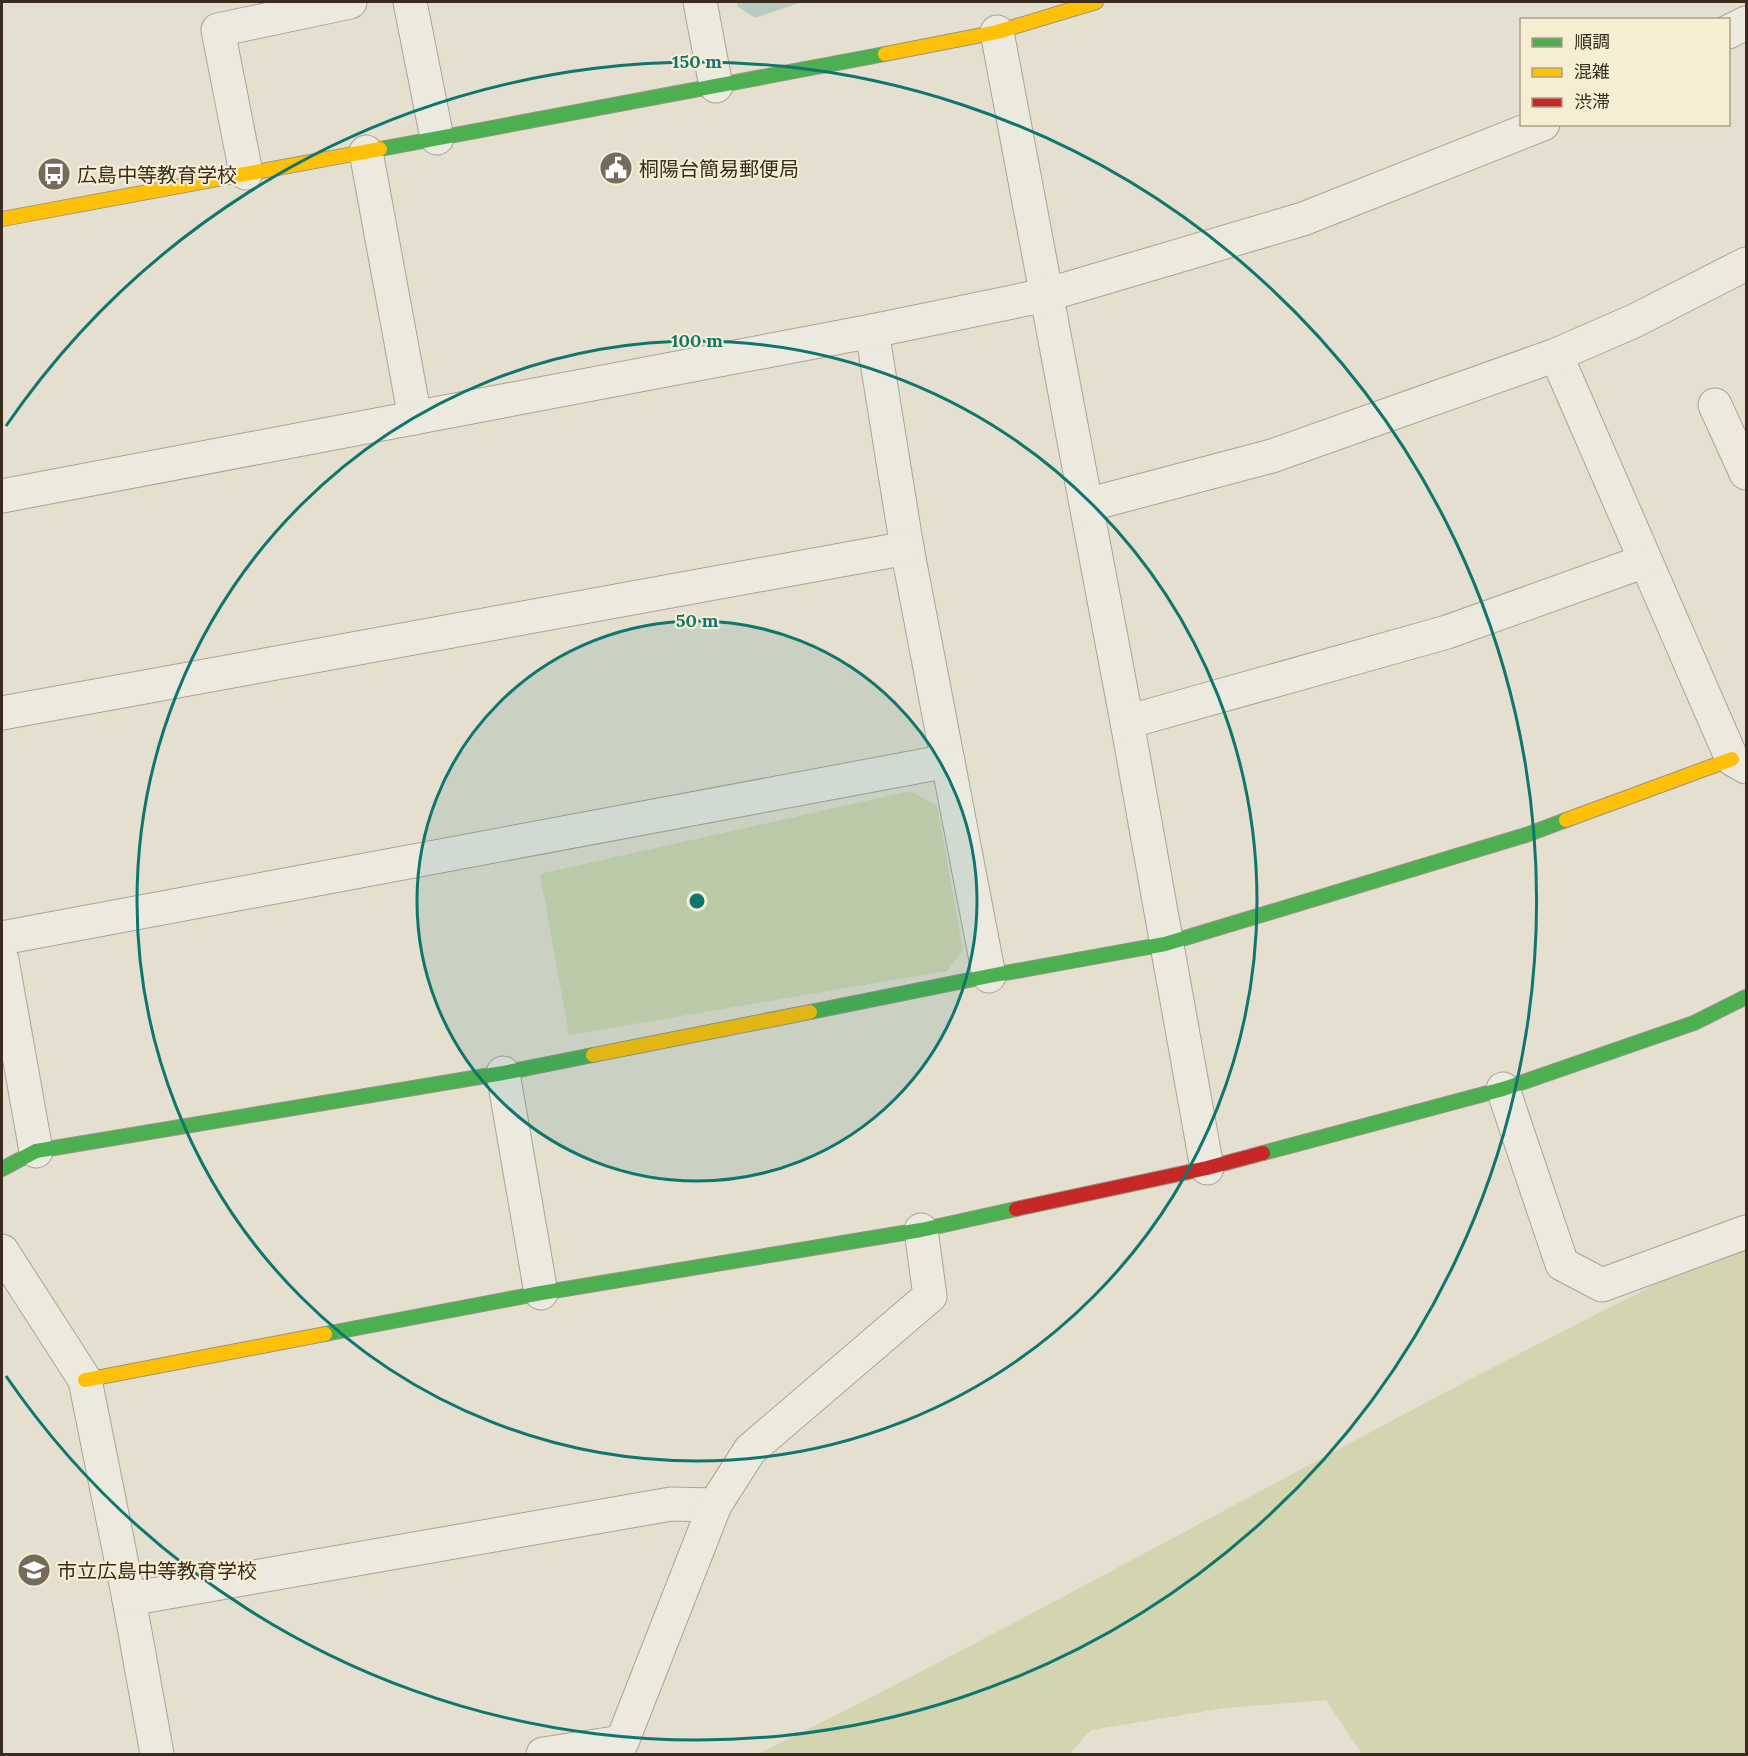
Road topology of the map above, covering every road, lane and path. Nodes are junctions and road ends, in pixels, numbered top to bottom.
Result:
1 (350, 2) edge
2 (410, 2) edge
3 (700, 2) edge
4 (1096, 2) edge
5 (1746, 23) edge
6 (1730, 31) edge
7 (997, 32) junction
8 (716, 86) junction
9 (1539, 126) edge
10 (437, 138) junction
11 (366, 152) junction
12 (246, 173) junction
13 (2, 219) edge
14 (1746, 264) edge
15 (1046, 295) junction
16 (872, 331) junction
17 (1556, 355) junction
18 (1715, 405) dead end
19 (415, 418) junction
20 (1746, 473) edge
21 (2, 496) edge
22 (1087, 505) junction
23 (907, 548) junction
24 (1645, 561) junction
25 (2, 713) edge
26 (1127, 722) junction
27 (948, 761) junction
28 (1739, 763) edge
29 (2, 938) edge
30 (1165, 944) junction
31 (2, 960) edge
32 (989, 976) junction
33 (1746, 998) edge
34 (503, 1073) junction
35 (1503, 1089) junction
36 (36, 1151) junction
37 (1207, 1168) junction
38 (2, 1169) edge
39 (921, 1230) junction
40 (1746, 1232) edge
41 (2, 1251) edge
42 (541, 1293) junction
43 (85, 1380) junction
44 (715, 1505) junction
45 (129, 1599) junction
46 (624, 1749) edge
47 (157, 1755) edge
48 (543, 1755) edge

1 - 12 street
2 - 10 street
3 - 8 street
4 - 7 street
5 - 6 street
7 - 8 street
7 - 15 street
8 - 10 street
9 - 15 street
10 - 11 street
11 - 12 street
11 - 19 street
12 - 13 street
14 - 17 street
15 - 16 street
15 - 22 street
16 - 19 street
16 - 23 street
17 - 22 street
17 - 24 street
18 - 20 street
19 - 21 street
22 - 26 street
23 - 25 street
23 - 27 street
24 - 26 street
24 - 28 street
26 - 30 street
27 - 29 street
27 - 32 street
28 - 30 street
30 - 32 street
30 - 37 street
31 - 36 street
32 - 34 street
33 - 35 street
34 - 36 street
34 - 42 street
35 - 37 street
35 - 40 street
36 - 38 street
37 - 39 street
39 - 42 street
39 - 44 street
41 - 43 street
42 - 43 street
43 - 45 street
44 - 45 street
44 - 46 street
45 - 47 street
46 - 48 street

